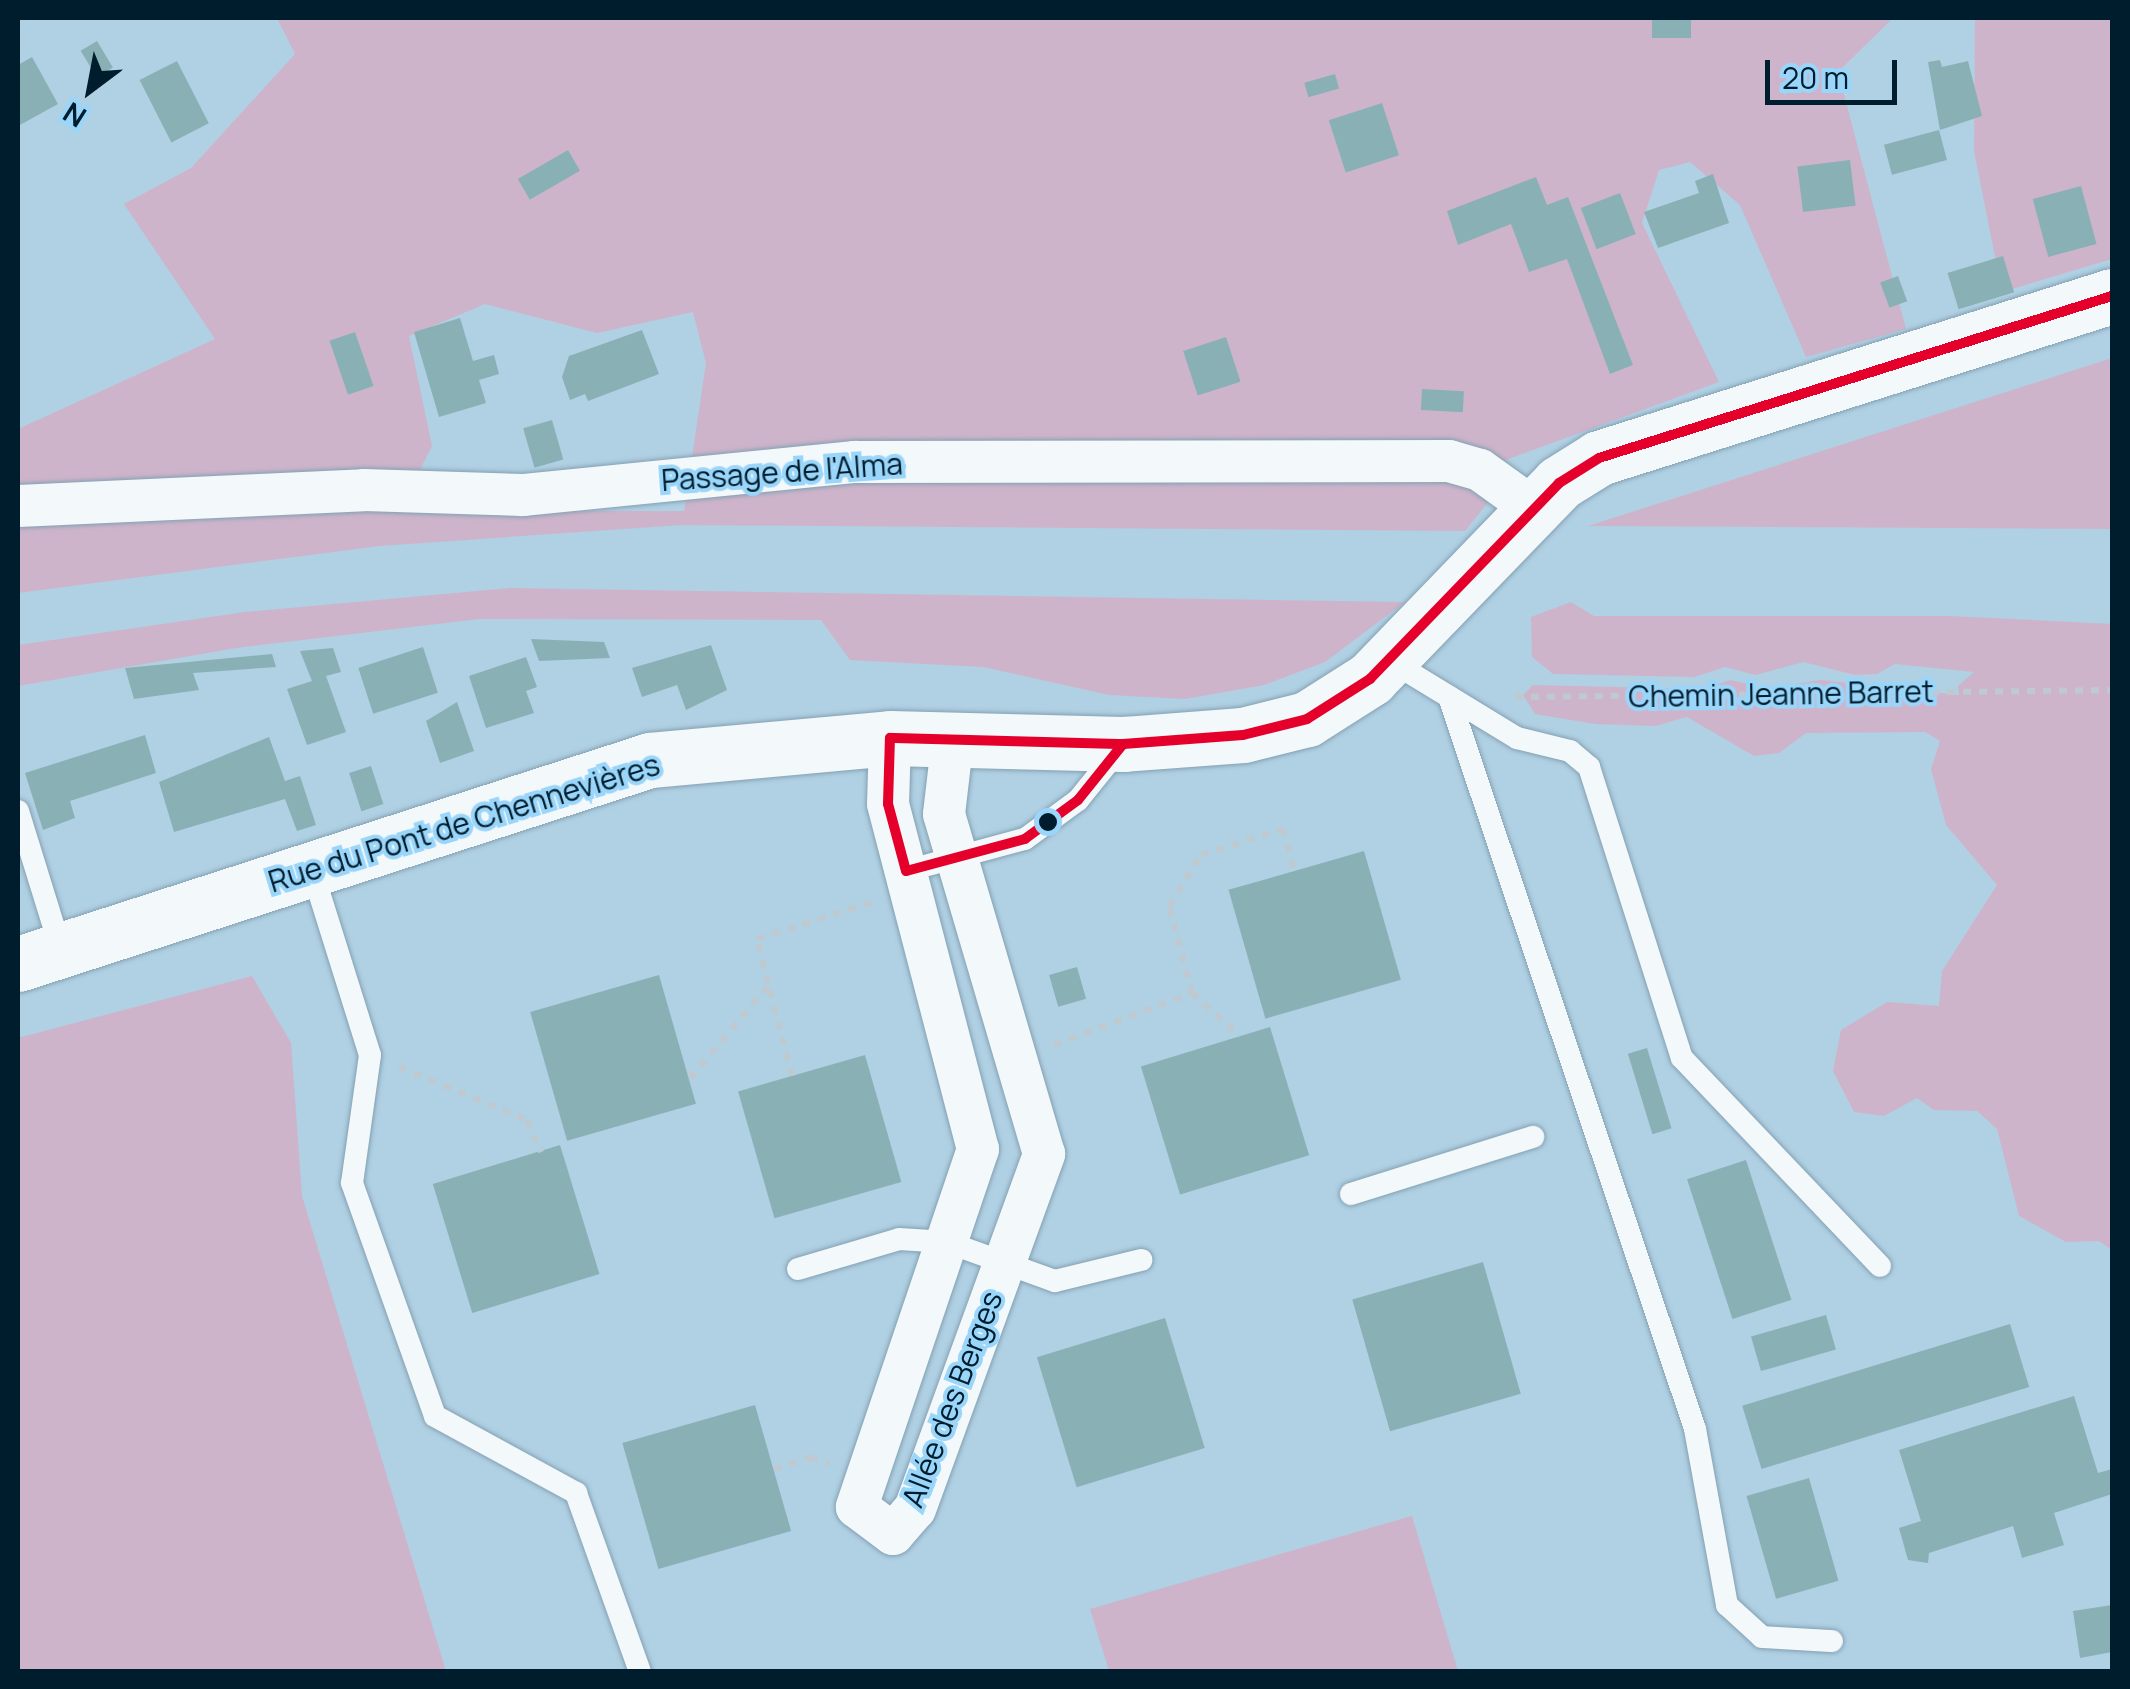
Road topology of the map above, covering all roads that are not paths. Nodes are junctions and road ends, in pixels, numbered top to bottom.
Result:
1 (2112, 296) edge
2 (18, 506) edge
3 (1534, 508) junction
4 (1388, 660) junction
5 (1449, 697) junction
6 (953, 737) junction
7 (890, 738) junction
8 (1124, 744) junction
9 (18, 811) edge
10 (956, 862) junction
11 (312, 870) junction
12 (908, 881) junction
13 (39, 957) edge
14 (1532, 1137) dead end
15 (1351, 1194) dead end
16 (947, 1242) junction
17 (1142, 1260) dead end
18 (1004, 1262) junction
19 (1880, 1266) dead end
20 (798, 1269) dead end
21 (1832, 1641) dead end
22 (640, 1672) edge

1 - 3 main road, Rue du Pont de Chennevières
2 - 3 street, Passage de l'Alma
3 - 4 main road, Rue du Pont de Chennevières
4 - 5 lane
4 - 8 main road, Rue du Pont de Chennevières
5 - 19 lane
5 - 21 lane
6 - 7 main road, Rue du Pont de Chennevières
6 - 8 main road, Rue du Pont de Chennevières
6 - 10 street, Allée des Berges
7 - 11 main road, Rue du Pont de Chennevières
7 - 12 street, Allée des Berges
8 - 10 lane
9 - 13 lane
10 - 12 lane
10 - 18 street, Allée des Berges
11 - 13 main road, Rue du Pont de Chennevières
11 - 22 lane
12 - 16 street, Allée des Berges
14 - 15 lane
16 - 18 lane
16 - 18 street, Allée des Berges
16 - 20 lane
17 - 18 lane

